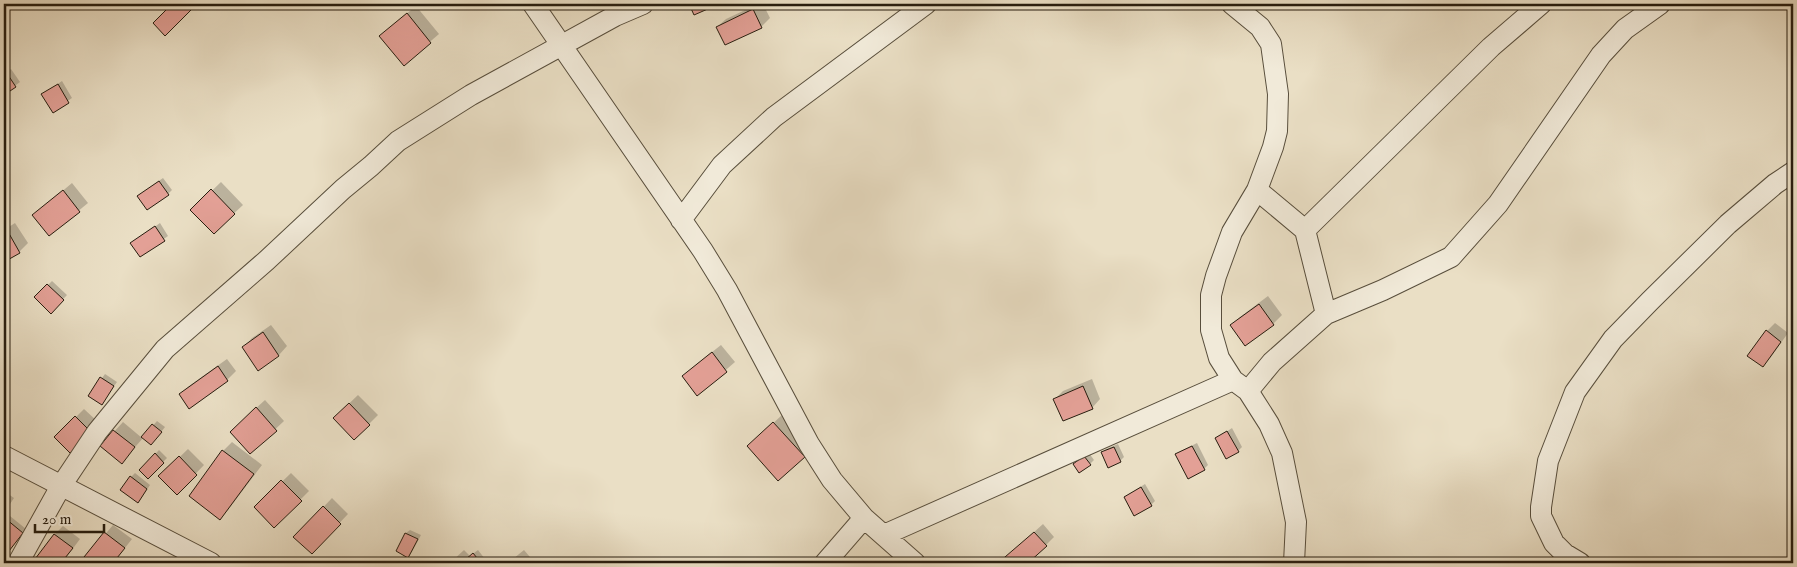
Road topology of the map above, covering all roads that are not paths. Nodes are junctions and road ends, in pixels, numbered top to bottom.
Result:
1 (533, 4) edge
2 (643, 4) edge
3 (926, 4) edge
4 (1232, 4) edge
5 (1540, 4) edge
6 (1660, 4) edge
7 (561, 46) junction
8 (1793, 172) edge
9 (1257, 190) junction
10 (681, 220) junction
11 (1305, 230) junction
12 (1326, 314) junction
13 (1240, 386) junction
14 (4, 456) edge
15 (61, 486) junction
16 (864, 518) junction
17 (884, 535) junction
18 (18, 563) edge
19 (211, 563) edge
20 (824, 563) edge
21 (916, 563) edge
22 (1294, 563) edge
23 (1580, 563) edge

1 - 7 street
2 - 7 street
3 - 10 street
4 - 9 street
5 - 11 street
6 - 12 street
7 - 10 street
7 - 15 street
8 - 23 street
9 - 11 street
9 - 13 street
10 - 16 street
11 - 12 street
12 - 13 street
13 - 17 street
13 - 22 street
14 - 15 street
15 - 18 street
15 - 19 street
16 - 17 street
16 - 20 street
17 - 21 street

